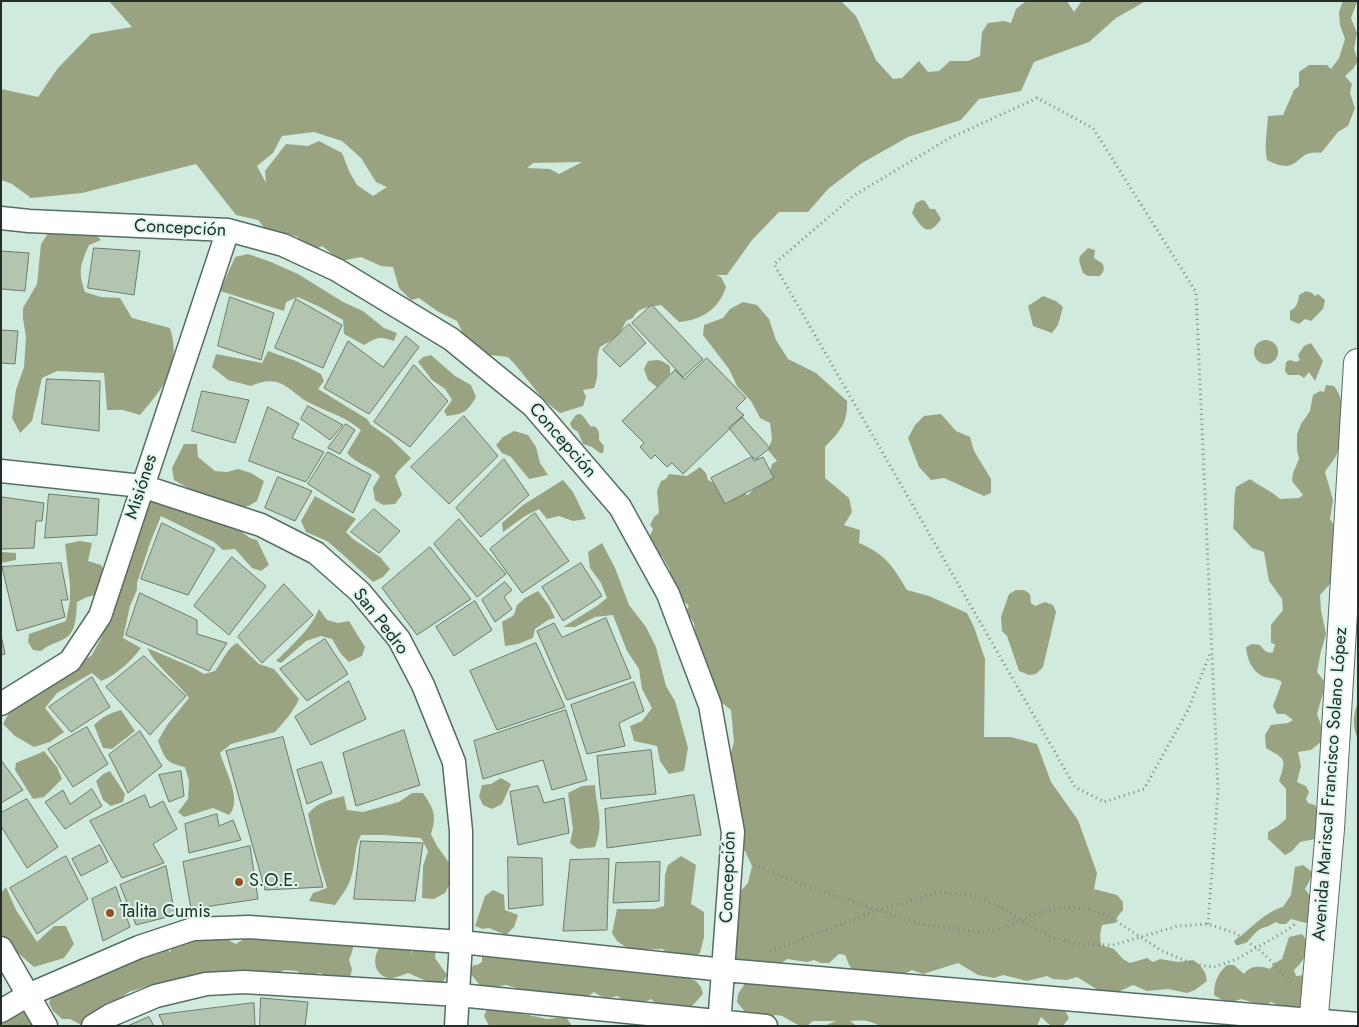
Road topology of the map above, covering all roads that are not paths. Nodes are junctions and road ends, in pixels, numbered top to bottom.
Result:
1 (1, 218) edge
2 (228, 230) junction
3 (1358, 363) edge
4 (1, 471) edge
5 (142, 486) junction
6 (1, 704) edge
7 (461, 942) junction
8 (1, 948) edge
9 (724, 970) junction
10 (28, 995) junction
11 (459, 995) junction
12 (1, 1011) edge
13 (1314, 1017) edge
14 (720, 1024) edge
15 (1358, 1024) edge
16 (46, 1026) edge
17 (93, 1026) edge
18 (456, 1026) edge
19 (766, 1026) edge

1 - 2 street, Concepción
2 - 5 street, Misiónes
2 - 9 street, Concepción
3 - 13 main road, Avenida Mariscal Francisco Solano López
4 - 5 street, San Pedro
5 - 6 street, Misiónes
5 - 7 street, San Pedro
7 - 9 street
7 - 10 street
7 - 11 street, San Pedro
8 - 10 street
9 - 13 street
9 - 14 street, Concepción
10 - 12 street
10 - 16 street
11 - 14 street
11 - 17 street
11 - 18 street, San Pedro
13 - 15 street
14 - 19 street

